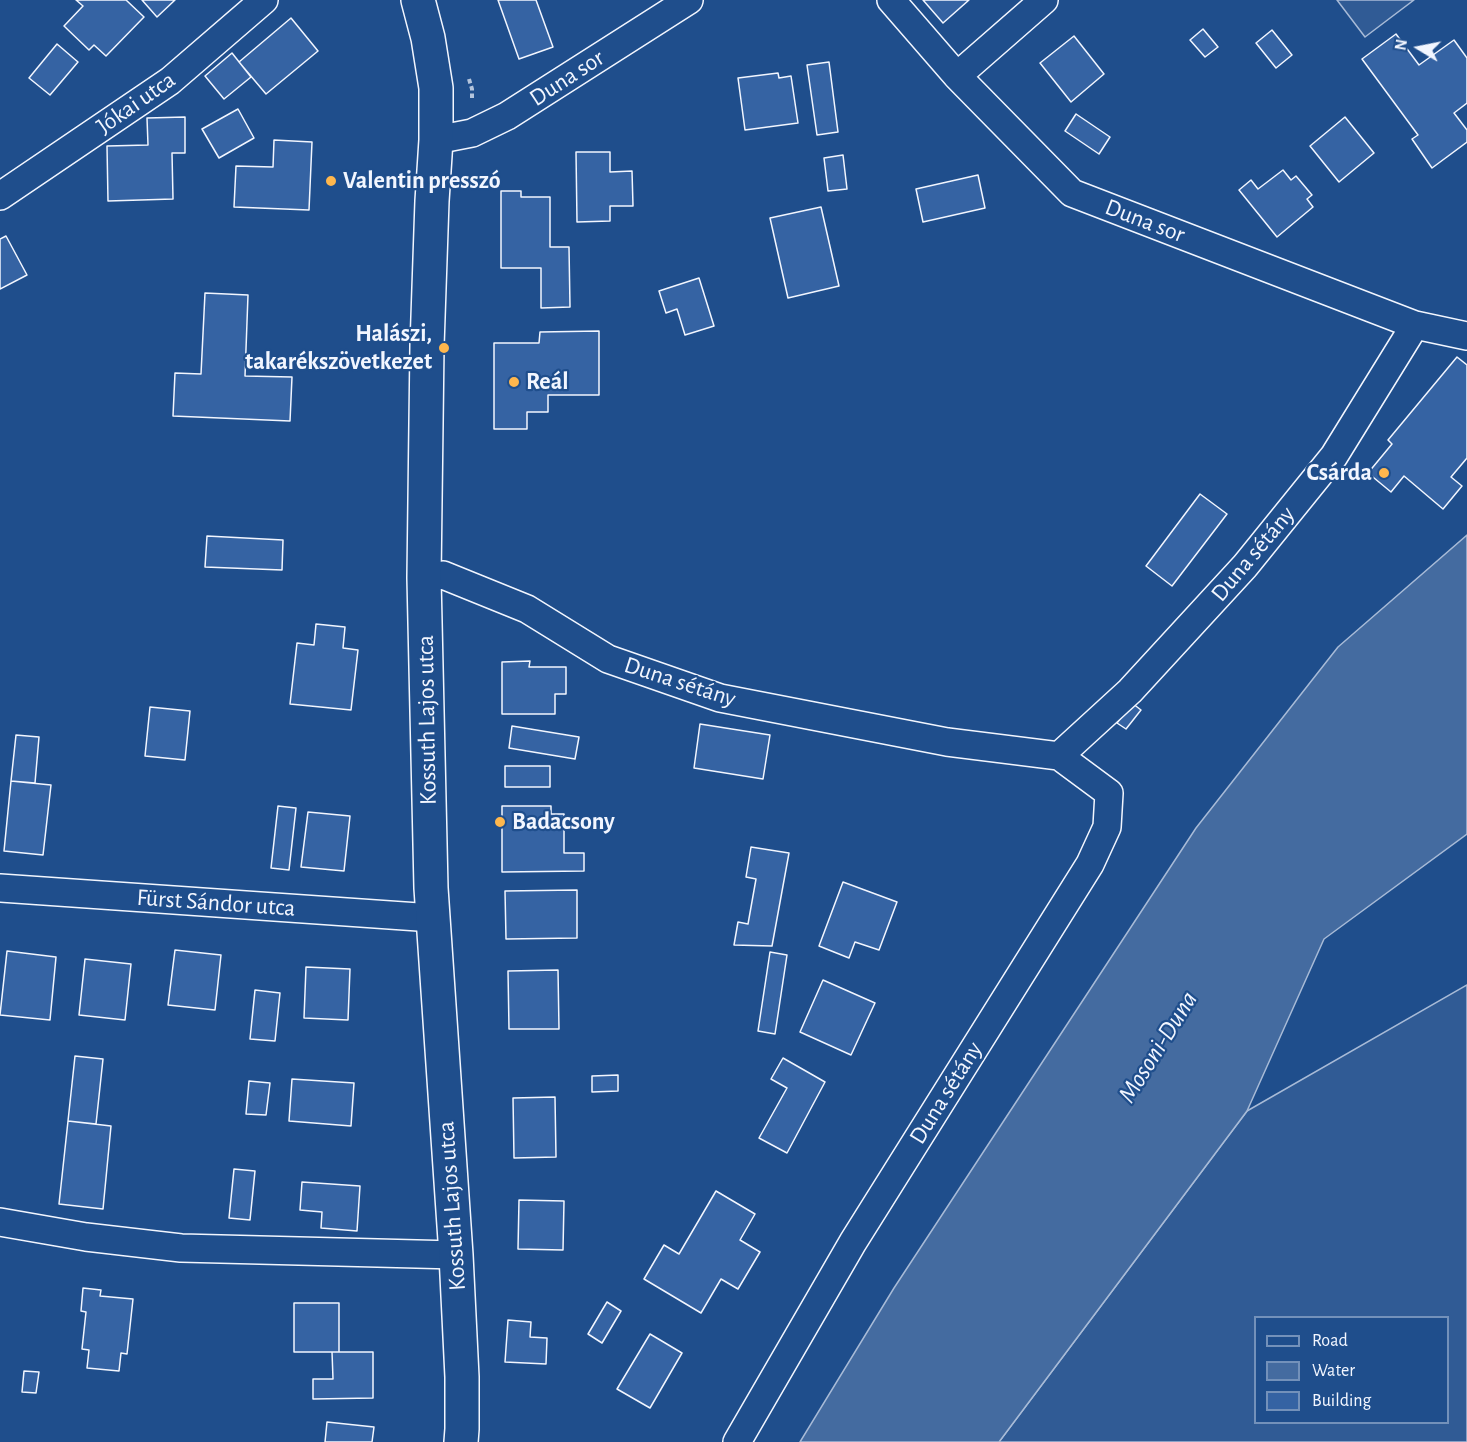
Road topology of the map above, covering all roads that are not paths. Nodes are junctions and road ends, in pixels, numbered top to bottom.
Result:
1 (264, 0) edge
2 (418, 0) edge
3 (689, 0) edge
4 (891, 0) edge
5 (1044, 0) edge
6 (957, 76) junction
7 (436, 140) junction
8 (0, 196) edge
9 (1415, 325) junction
10 (1467, 336) edge
11 (424, 578) junction
12 (1059, 756) junction
13 (0, 888) edge
14 (432, 918) junction
15 (0, 1222) edge
16 (456, 1255) junction
17 (461, 1442) edge
18 (737, 1442) edge

1 - 8 street, Jókai utca
2 - 7 main road, Kossuth Lajos utca
3 - 7 street, Duna sor
4 - 6 street, Duna sor
5 - 6 street
6 - 9 street, Duna sor
7 - 11 main road, Kossuth Lajos utca
9 - 10 street, Duna sor
9 - 12 street, Duna sétány
11 - 12 street, Duna sétány
11 - 14 main road, Kossuth Lajos utca
12 - 18 street, Duna sétány
13 - 14 street, Fürst Sándor utca
14 - 16 main road, Kossuth Lajos utca
15 - 16 street
16 - 17 main road, Kossuth Lajos utca

